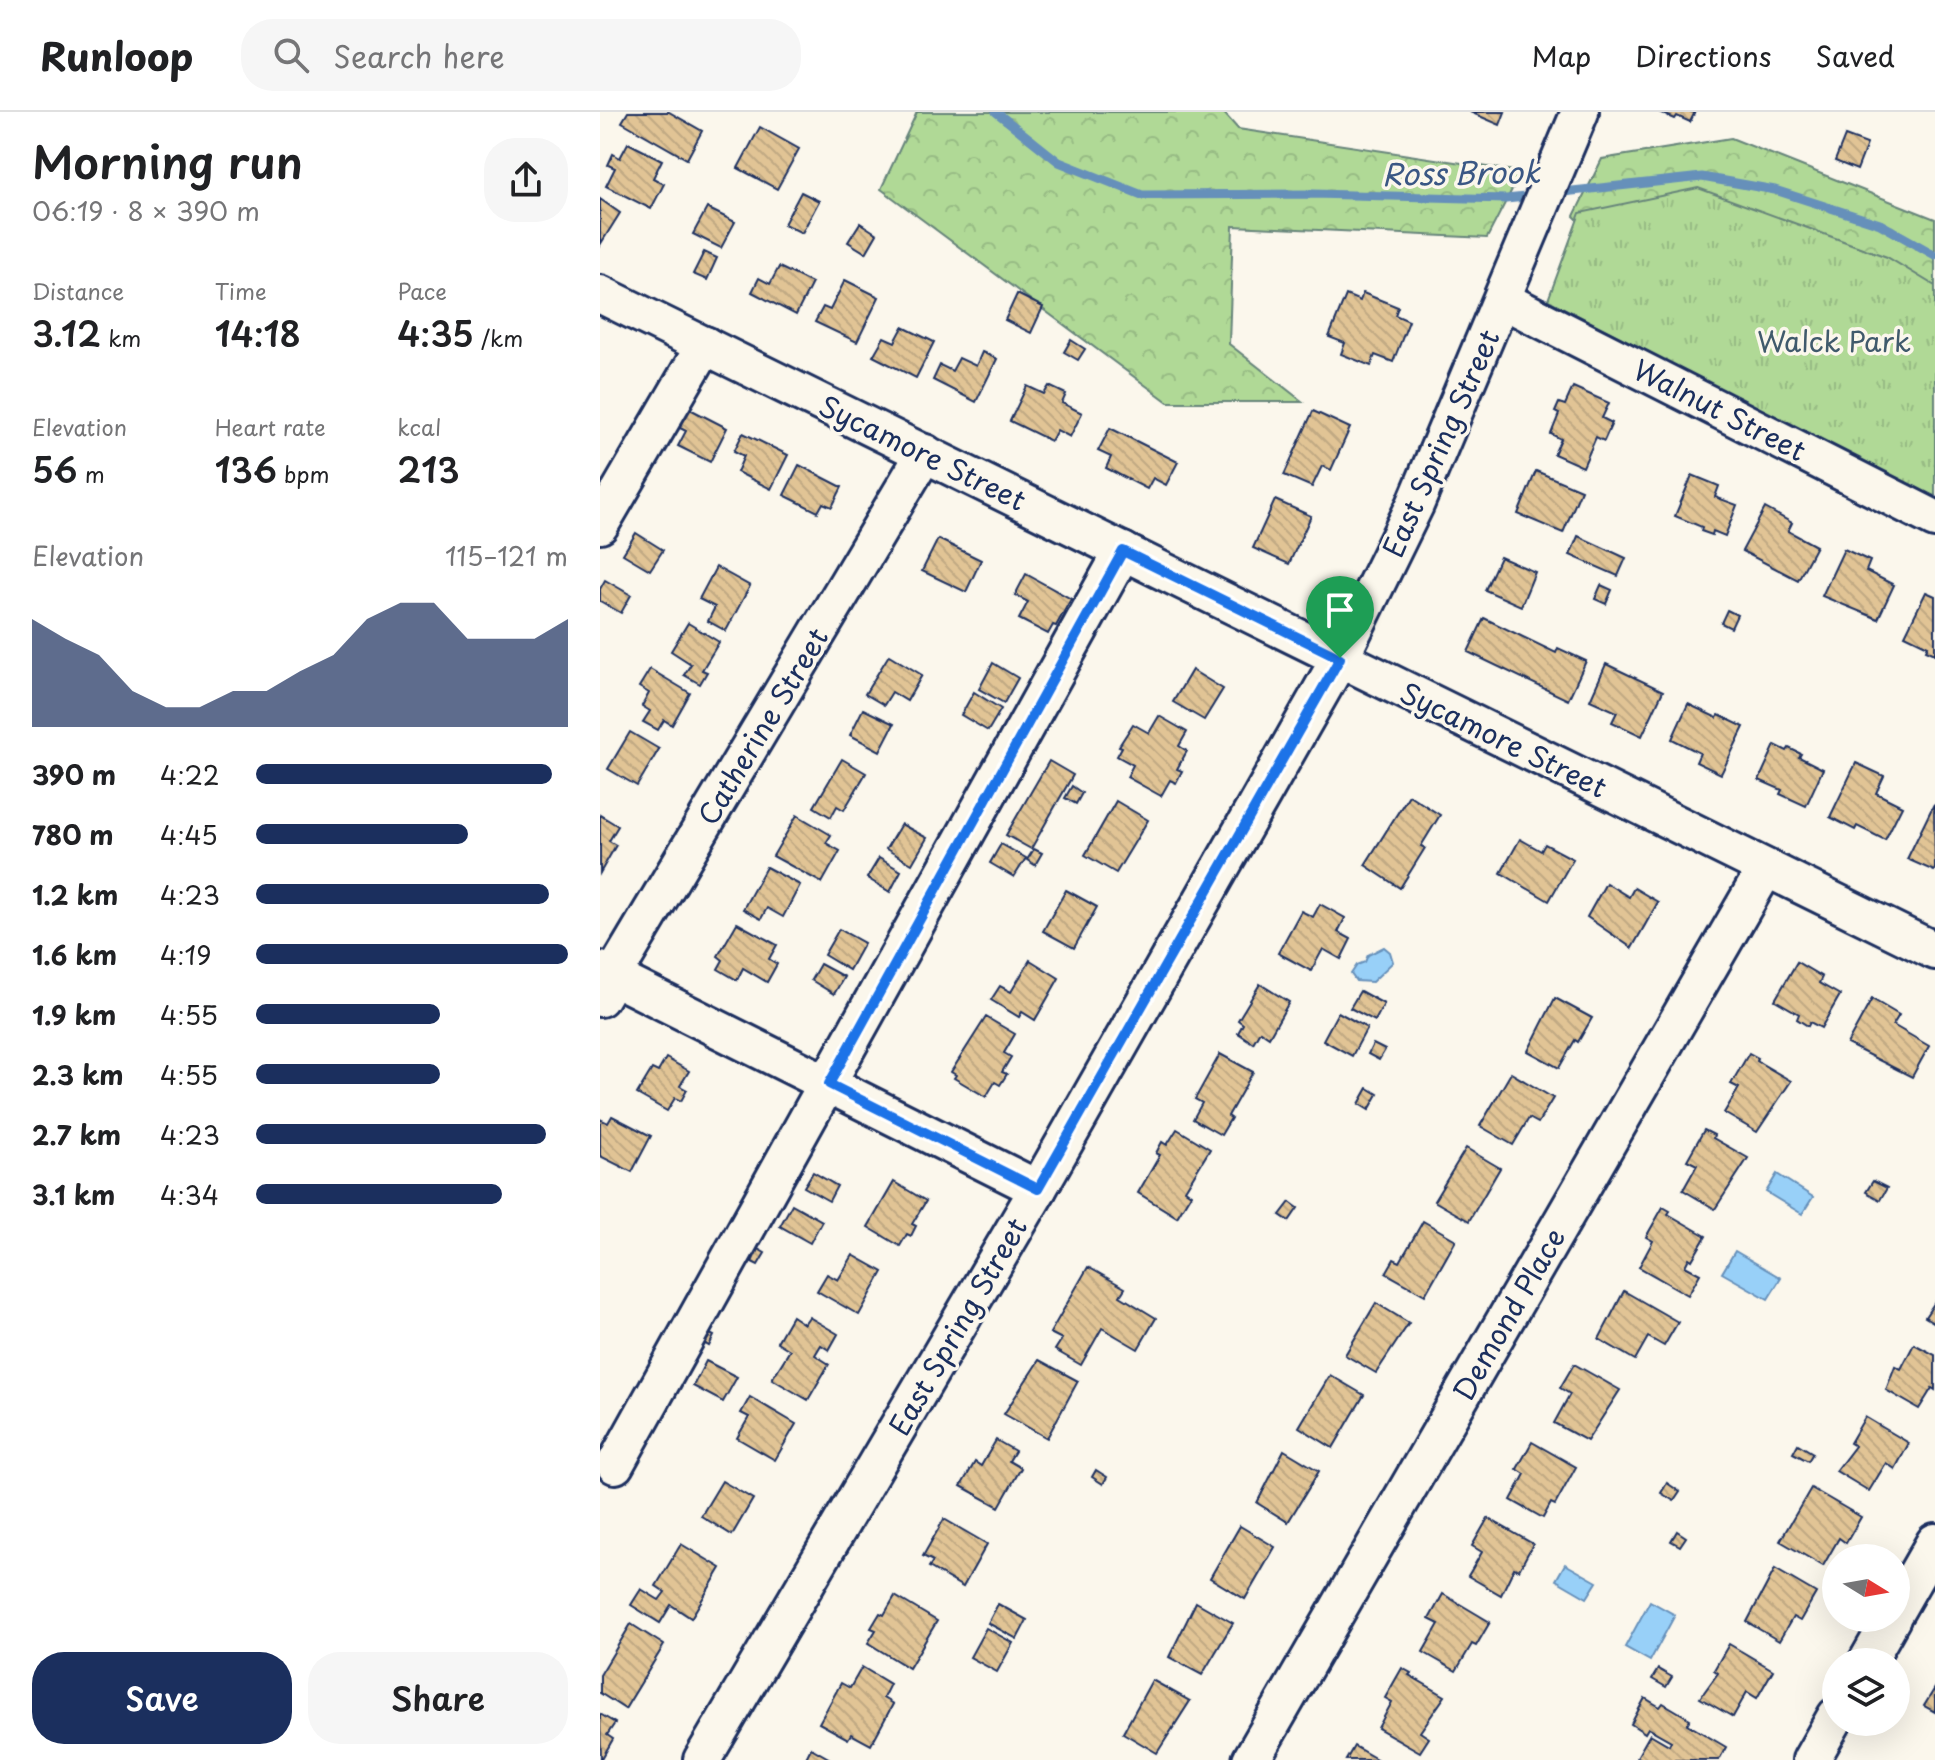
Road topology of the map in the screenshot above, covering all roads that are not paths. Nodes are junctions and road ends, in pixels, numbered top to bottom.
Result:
1 (1580, 112) edge
2 (600, 294) edge
3 (1503, 300) junction
4 (705, 345) junction
5 (925, 453) junction
6 (1935, 519) edge
7 (600, 525) edge
8 (1123, 551) junction
9 (1340, 658) junction
10 (1766, 868) junction
11 (1935, 951) edge
12 (604, 981) edge
13 (829, 1084) junction
14 (1038, 1189) junction
15 (615, 1465) dead end
16 (1935, 1542) edge
17 (1910, 1586) edge
18 (1825, 1736) edge
19 (702, 1760) edge
20 (1251, 1760) edge
21 (1811, 1760) edge

1 - 3 street, East Spring Street
2 - 4 street, Sycamore Street
3 - 6 street, Walnut Street
3 - 9 street, East Spring Street
4 - 5 street, Sycamore Street
4 - 7 street
5 - 8 street, Sycamore Street
5 - 12 street, Catherine Street
8 - 9 street, Sycamore Street
8 - 13 street
9 - 10 street, Sycamore Street
9 - 14 street, East Spring Street
10 - 11 street, Sycamore Street
10 - 20 street, Demond Place
12 - 13 street
13 - 14 street
13 - 15 street
14 - 19 street, East Spring Street
16 - 17 street
18 - 21 street

